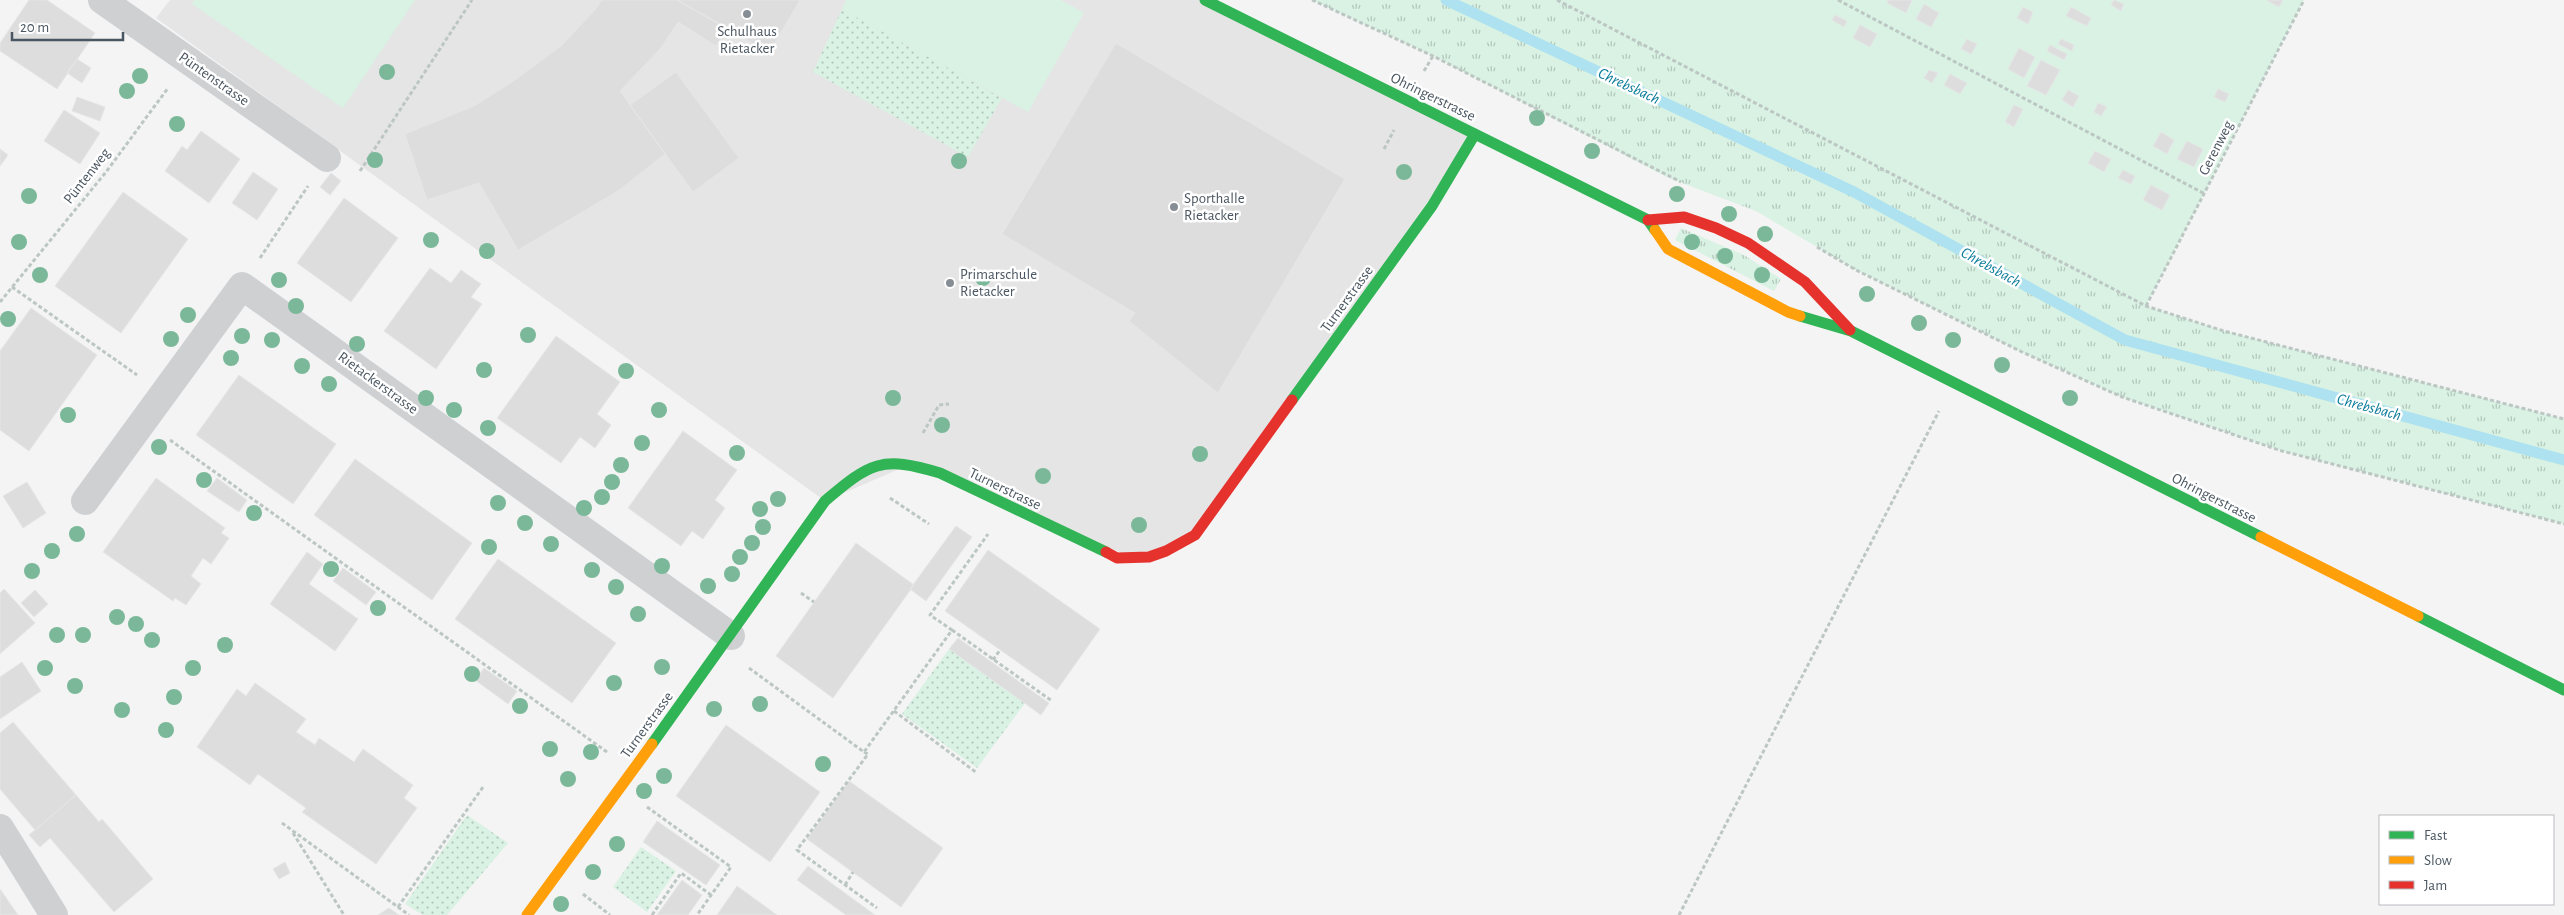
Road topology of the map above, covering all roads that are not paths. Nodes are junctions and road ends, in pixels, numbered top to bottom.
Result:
1 (102, 0) edge
2 (1205, 0) edge
3 (1475, 134) junction
4 (327, 158) dead end
5 (1648, 220) junction
6 (1851, 331) junction
7 (86, 501) dead end
8 (731, 636) junction
9 (2564, 690) edge
10 (0, 828) edge
11 (54, 915) edge
12 (527, 915) edge

1 - 4 street, Püntenstrasse
2 - 3 main road, Ohringerstrasse
3 - 5 main road, Ohringerstrasse
3 - 8 main road, Turnerstrasse
5 - 6 main road, Ohringerstrasse
5 - 6 main road, Ohringerstrasse
6 - 9 main road, Ohringerstrasse
7 - 8 street, Rietackerstrasse
8 - 12 main road, Turnerstrasse
10 - 11 street

